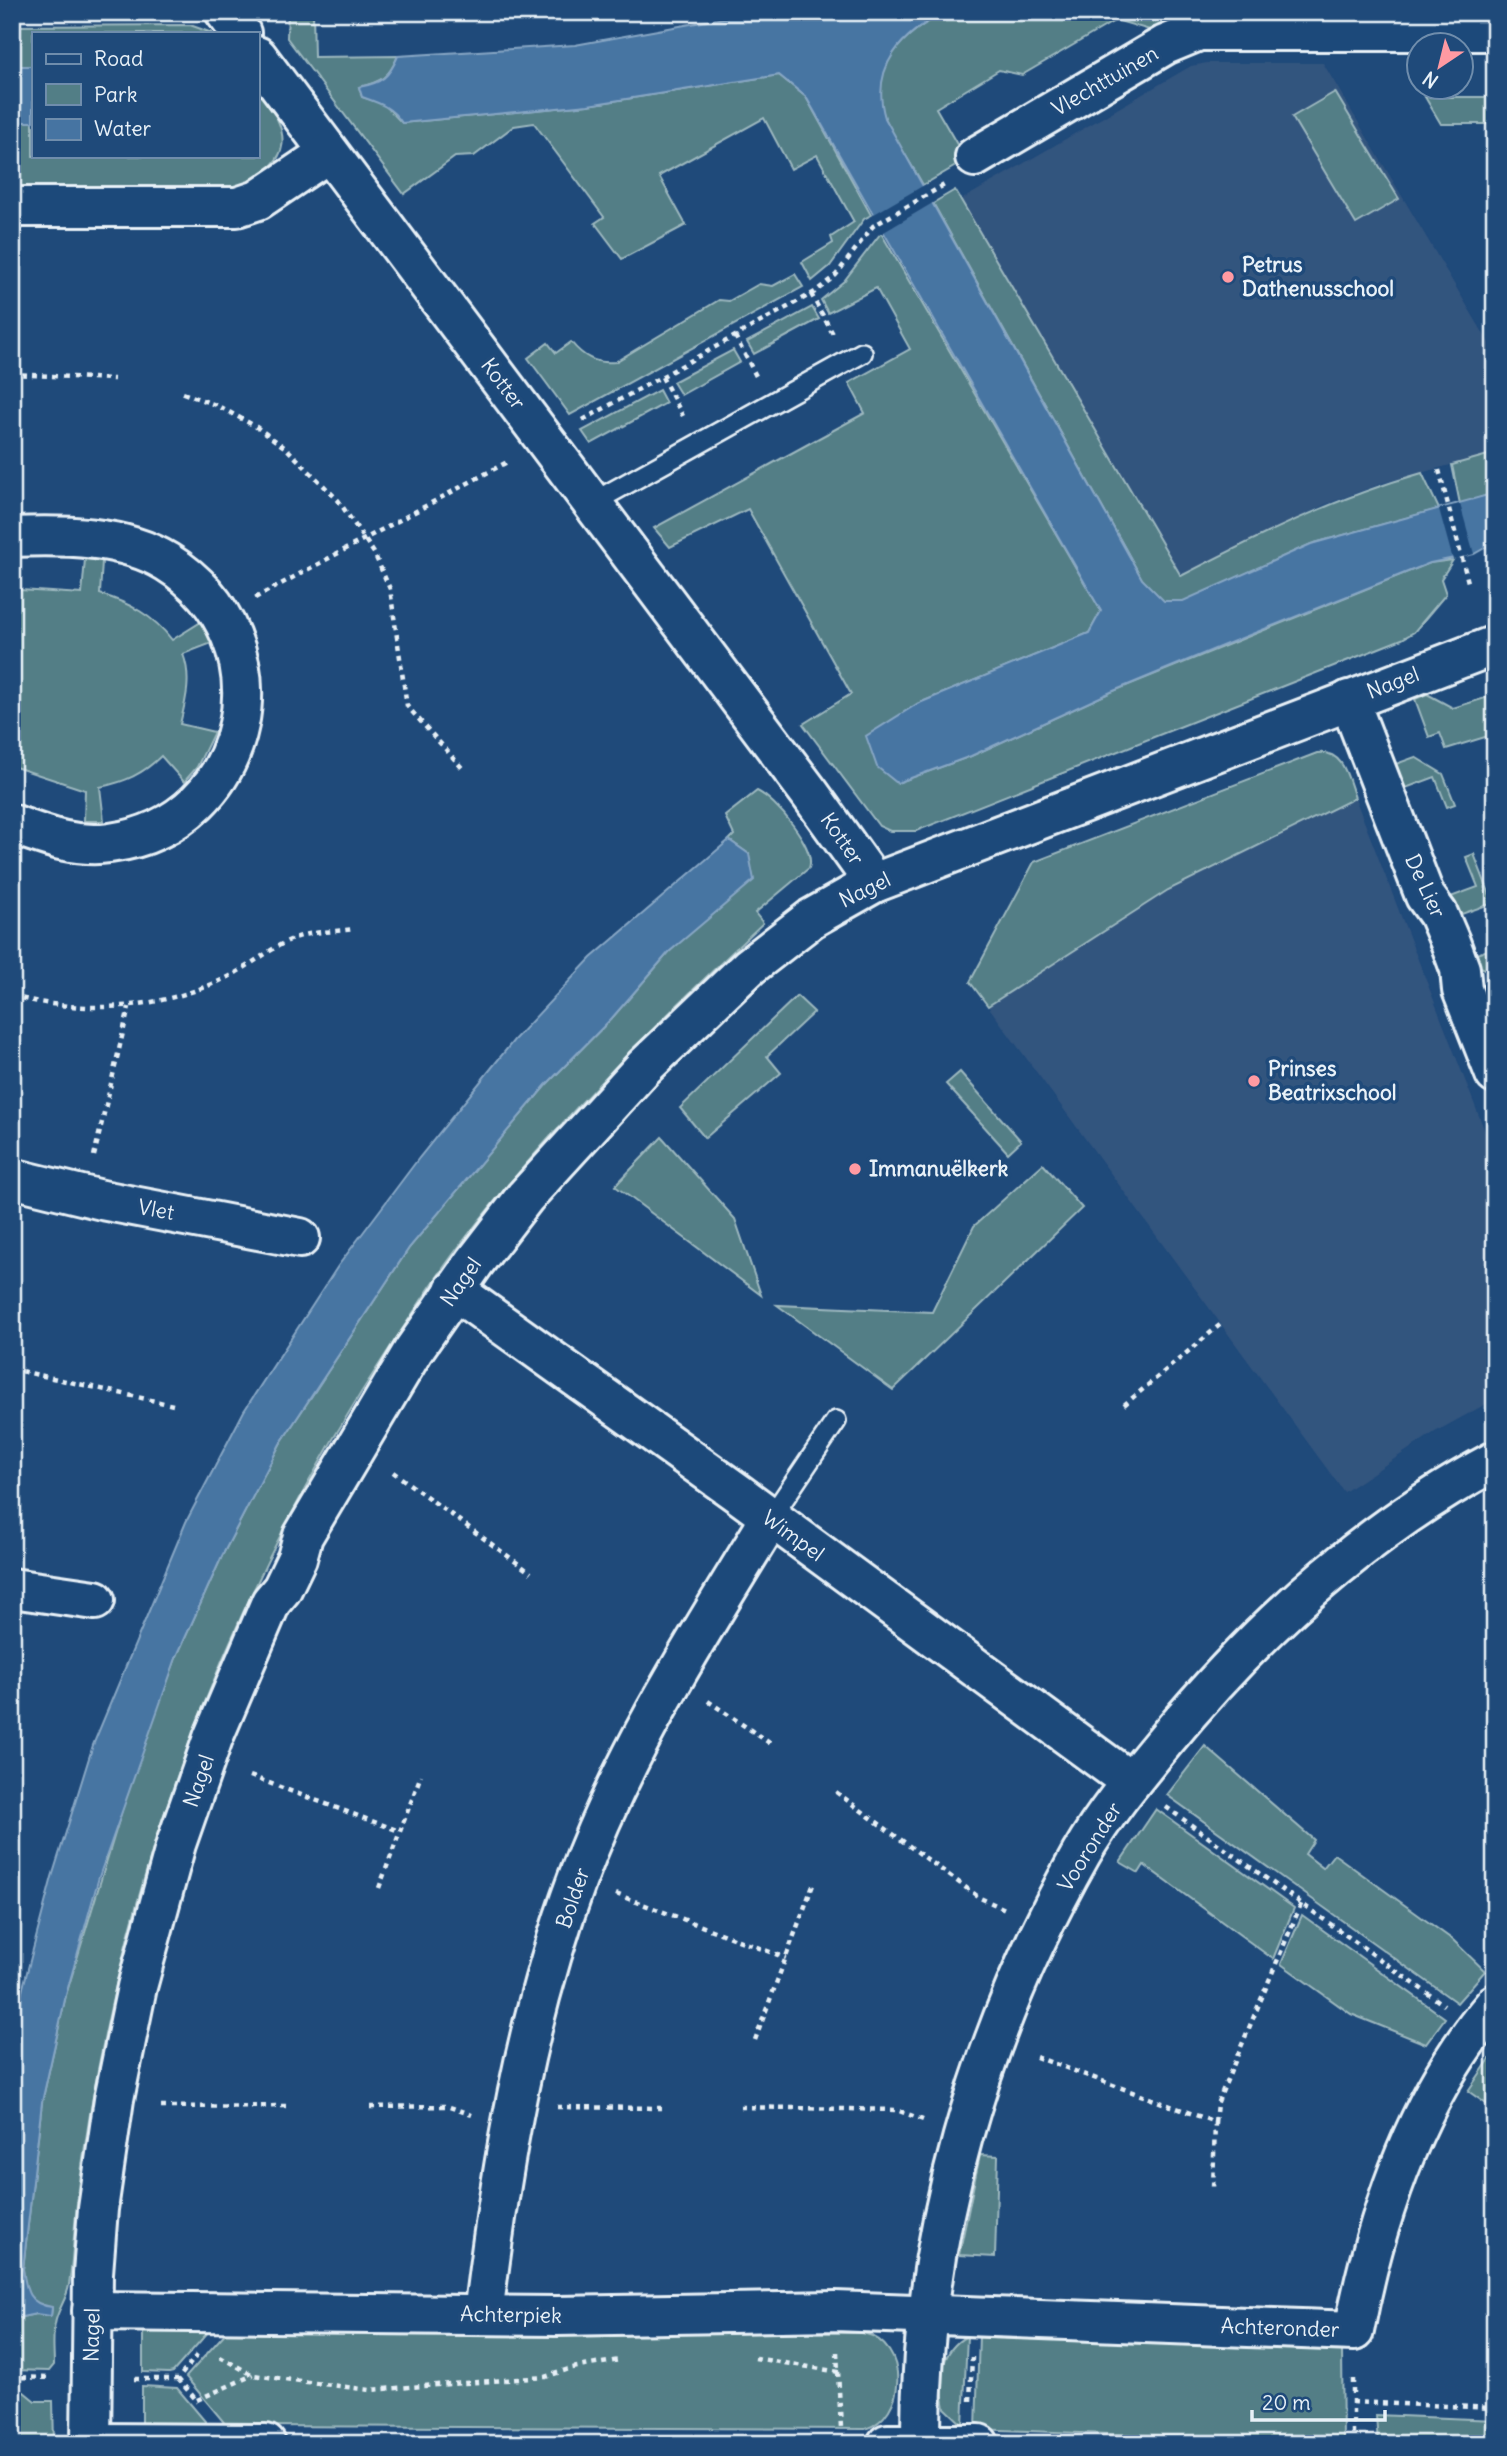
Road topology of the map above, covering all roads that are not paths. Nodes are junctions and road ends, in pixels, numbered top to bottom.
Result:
1 (225, 12) edge
2 (1495, 31) edge
3 (240, 32) edge
4 (259, 59) edge
5 (328, 153) junction
6 (975, 157) dead end
7 (12, 207) edge
8 (855, 357) road end
9 (592, 503) junction
10 (12, 537) edge
11 (1495, 645) edge
12 (1349, 700) junction
13 (12, 824) edge
14 (874, 883) junction
15 (1495, 1074) edge
16 (12, 1178) edge
17 (300, 1237) dead end
18 (454, 1290) junction
19 (836, 1421) dead end
20 (1495, 1461) edge
21 (770, 1519) junction
22 (12, 1588) edge
23 (94, 1600) dead end
24 (1131, 1782) junction
25 (1485, 2016) edge
26 (92, 2311) junction
27 (482, 2315) junction
28 (930, 2316) junction
29 (974, 2429) edge
30 (910, 2443) edge
31 (91, 2444) edge
32 (266, 2444) edge

1 - 3 street
2 - 6 street, Vlechttuinen
4 - 5 street, Kotter
5 - 7 street
5 - 9 street, Kotter
8 - 9 lane
9 - 14 street, Kotter
10 - 13 street
11 - 12 street, Nagel
12 - 14 street, Nagel
12 - 15 street, De Lier
14 - 18 street, Nagel
16 - 17 street, Vlet
18 - 21 street, Wimpel
18 - 26 street, Nagel
19 - 21 lane
20 - 24 street, Vooronder
21 - 24 street, Wimpel
21 - 27 street, Bolder
22 - 23 street
24 - 28 street, Vooronder
25 - 28 street, Achteronder
26 - 27 street, Achterpiek
26 - 31 street, Nagel
27 - 28 street, Achterpiek
28 - 30 street, Vooronder
29 - 30 street
31 - 32 street

